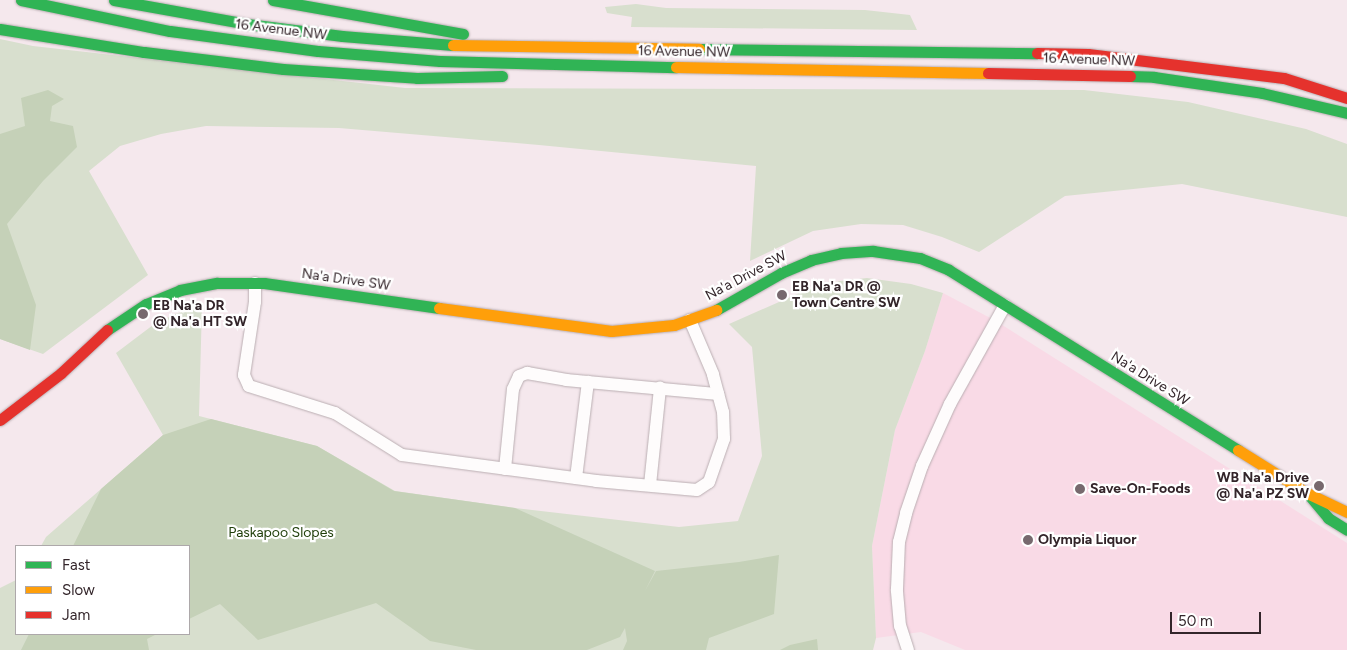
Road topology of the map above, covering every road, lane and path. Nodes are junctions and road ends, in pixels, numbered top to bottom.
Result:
1 (21, 0) edge
2 (114, 0) edge
3 (272, 0) edge
4 (0, 29) edge
5 (598, 48) junction
6 (595, 65) junction
7 (1033, 73) junction
8 (1284, 78) junction
9 (1347, 85) edge
10 (1347, 98) edge
11 (1347, 113) edge
12 (1304, 115) dead end
13 (255, 283) junction
14 (1005, 305) junction
15 (690, 320) junction
16 (588, 382) junction
17 (660, 388) junction
18 (718, 394) junction
19 (0, 420) edge
20 (505, 469) junction
21 (576, 478) junction
22 (650, 485) junction
23 (1307, 493) junction
24 (1347, 512) edge
25 (1347, 530) edge
26 (908, 650) edge

1 - 6 main road, 16 Avenue NW
2 - 5 main road, 16 Avenue NW
3 - 5 main road
4 - 6 main road
5 - 8 main road, 16 Avenue NW
6 - 7 main road, 16 Avenue NW
7 - 11 main road, 16 Avenue NW
7 - 12 main road
8 - 9 main road
8 - 10 main road, 16 Avenue NW
13 - 15 main road, Na'a Drive SW
13 - 19 main road, Na'a Drive SW
13 - 20 street
14 - 15 main road, Na'a Drive SW
14 - 23 main road, Na'a Drive SW
14 - 26 street
15 - 18 street
16 - 17 street
16 - 20 street
16 - 21 street
17 - 18 street
17 - 22 street
18 - 22 street
20 - 21 street
21 - 22 street
23 - 24 main road, Na'a Drive SW
23 - 25 main road, Na'a Drive SW

